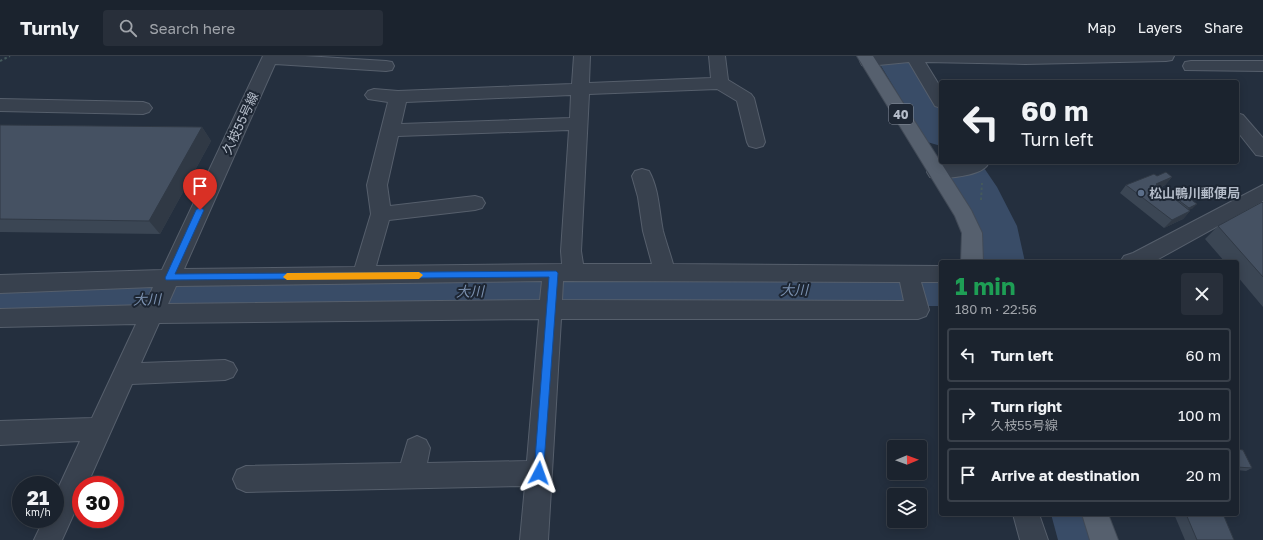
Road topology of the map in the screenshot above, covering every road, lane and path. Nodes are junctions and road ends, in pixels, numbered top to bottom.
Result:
1 (10, 56) edge
2 (582, 56) edge
3 (717, 56) edge
4 (1166, 56) edge
5 (911, 57) edge
6 (1009, 57) edge
7 (270, 58) edge
8 (870, 59) edge
9 (0, 61) edge
10 (1187, 61) edge
11 (386, 66) dead end
12 (1263, 66) edge
13 (1203, 80) edge
14 (720, 83) junction
15 (580, 90) junction
16 (374, 95) dead end
17 (398, 97) junction
18 (939, 99) edge
19 (0, 105) edge
20 (143, 108) dead end
21 (1239, 121) edge
22 (578, 124) junction
23 (390, 130) junction
24 (756, 142) dead end
25 (1263, 150) edge
26 (976, 165) edge
27 (942, 171) junction
28 (642, 176) dead end
29 (1263, 192) edge
30 (475, 203) dead end
31 (381, 214) junction
32 (972, 260) edge
33 (1137, 260) edge
34 (665, 272) junction
35 (908, 273) junction
36 (939, 274) edge
37 (363, 276) junction
38 (169, 278) junction
39 (0, 284) edge
40 (557, 287) junction
41 (153, 313) junction
42 (0, 318) edge
43 (225, 370) dead end
44 (125, 374) junction
45 (99, 429) junction
46 (0, 433) edge
47 (417, 448) dead end
48 (539, 473) junction
49 (412, 476) junction
50 (246, 479) dead end
51 (1027, 516) edge
52 (1096, 516) edge
53 (48, 540) edge
54 (534, 540) edge
55 (1034, 540) edge
56 (1104, 540) edge

1 - 9 path
2 - 15 street
3 - 14 street
4 - 6 street
5 - 6 street
5 - 8 street
5 - 18 street
7 - 11 street
7 - 38 street, 久枝55号線
8 - 27 main road, 40
10 - 12 street
10 - 13 street
14 - 15 street
14 - 24 street
15 - 17 street
15 - 22 street
16 - 17 street
17 - 23 street
19 - 20 street
21 - 25 street
22 - 23 street
22 - 40 street
23 - 31 street
26 - 27 street
27 - 32 main road, 40
28 - 34 street
29 - 33 street
30 - 31 street
31 - 37 street
34 - 35 street
34 - 40 street
35 - 36 street
35 - 40 street
37 - 38 street
37 - 40 street
38 - 39 street
38 - 41 street, 久枝55号線
40 - 41 street
40 - 48 street
41 - 42 street
41 - 44 street, 久枝55号線
43 - 44 street
44 - 45 street, 久枝55号線
45 - 46 street
45 - 53 street, 久枝55号線
47 - 49 street
48 - 49 street
48 - 54 street
49 - 50 street
51 - 55 street
52 - 56 main road

